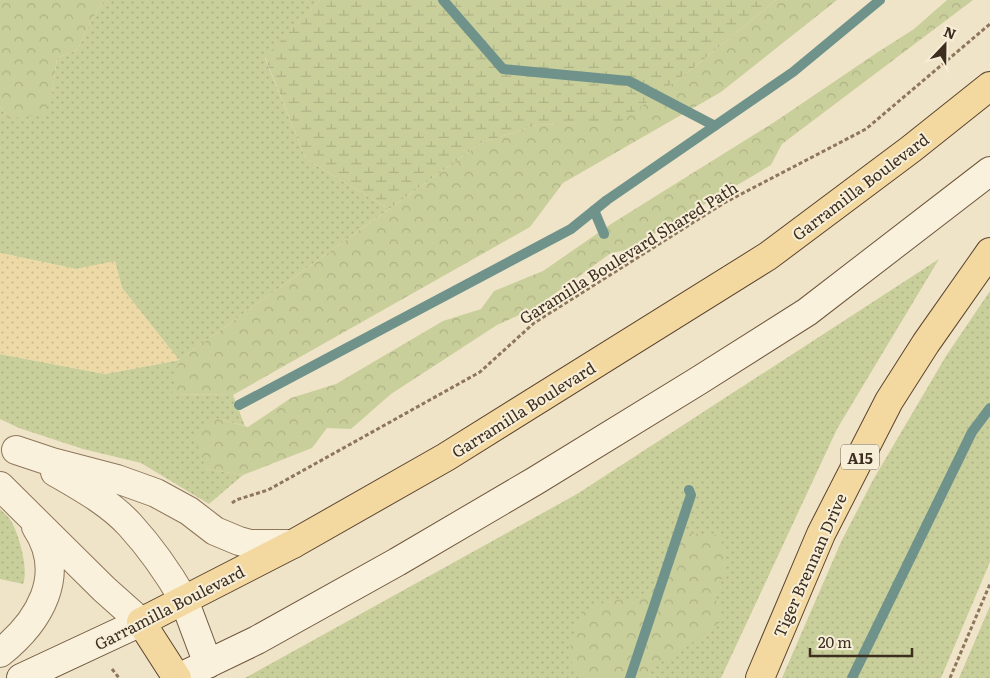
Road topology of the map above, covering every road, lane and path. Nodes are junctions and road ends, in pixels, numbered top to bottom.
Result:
1 (990, 24) edge
2 (990, 86) edge
3 (990, 171) edge
4 (990, 252) edge
5 (8, 447) edge
6 (0, 486) edge
7 (22, 506) junction
8 (228, 506) dead end
9 (294, 544) junction
10 (990, 584) edge
11 (184, 600) junction
12 (142, 622) junction
13 (0, 653) edge
14 (208, 664) junction
15 (22, 678) edge
16 (178, 678) edge
17 (760, 678) edge
18 (950, 678) edge

1 - 8 path, Garamilla Boulevard Shared Path
2 - 9 main road, Garramilla Boulevard
3 - 14 street
4 - 17 main road, Tiger Brennan Drive / A15
5 - 9 street
5 - 11 street
6 - 7 street
7 - 12 street
7 - 13 street
9 - 11 main road, Garramilla Boulevard
10 - 18 path
11 - 12 main road, Garramilla Boulevard
11 - 14 street
12 - 15 street, Garramilla Boulevard
12 - 16 main road
14 - 16 street

